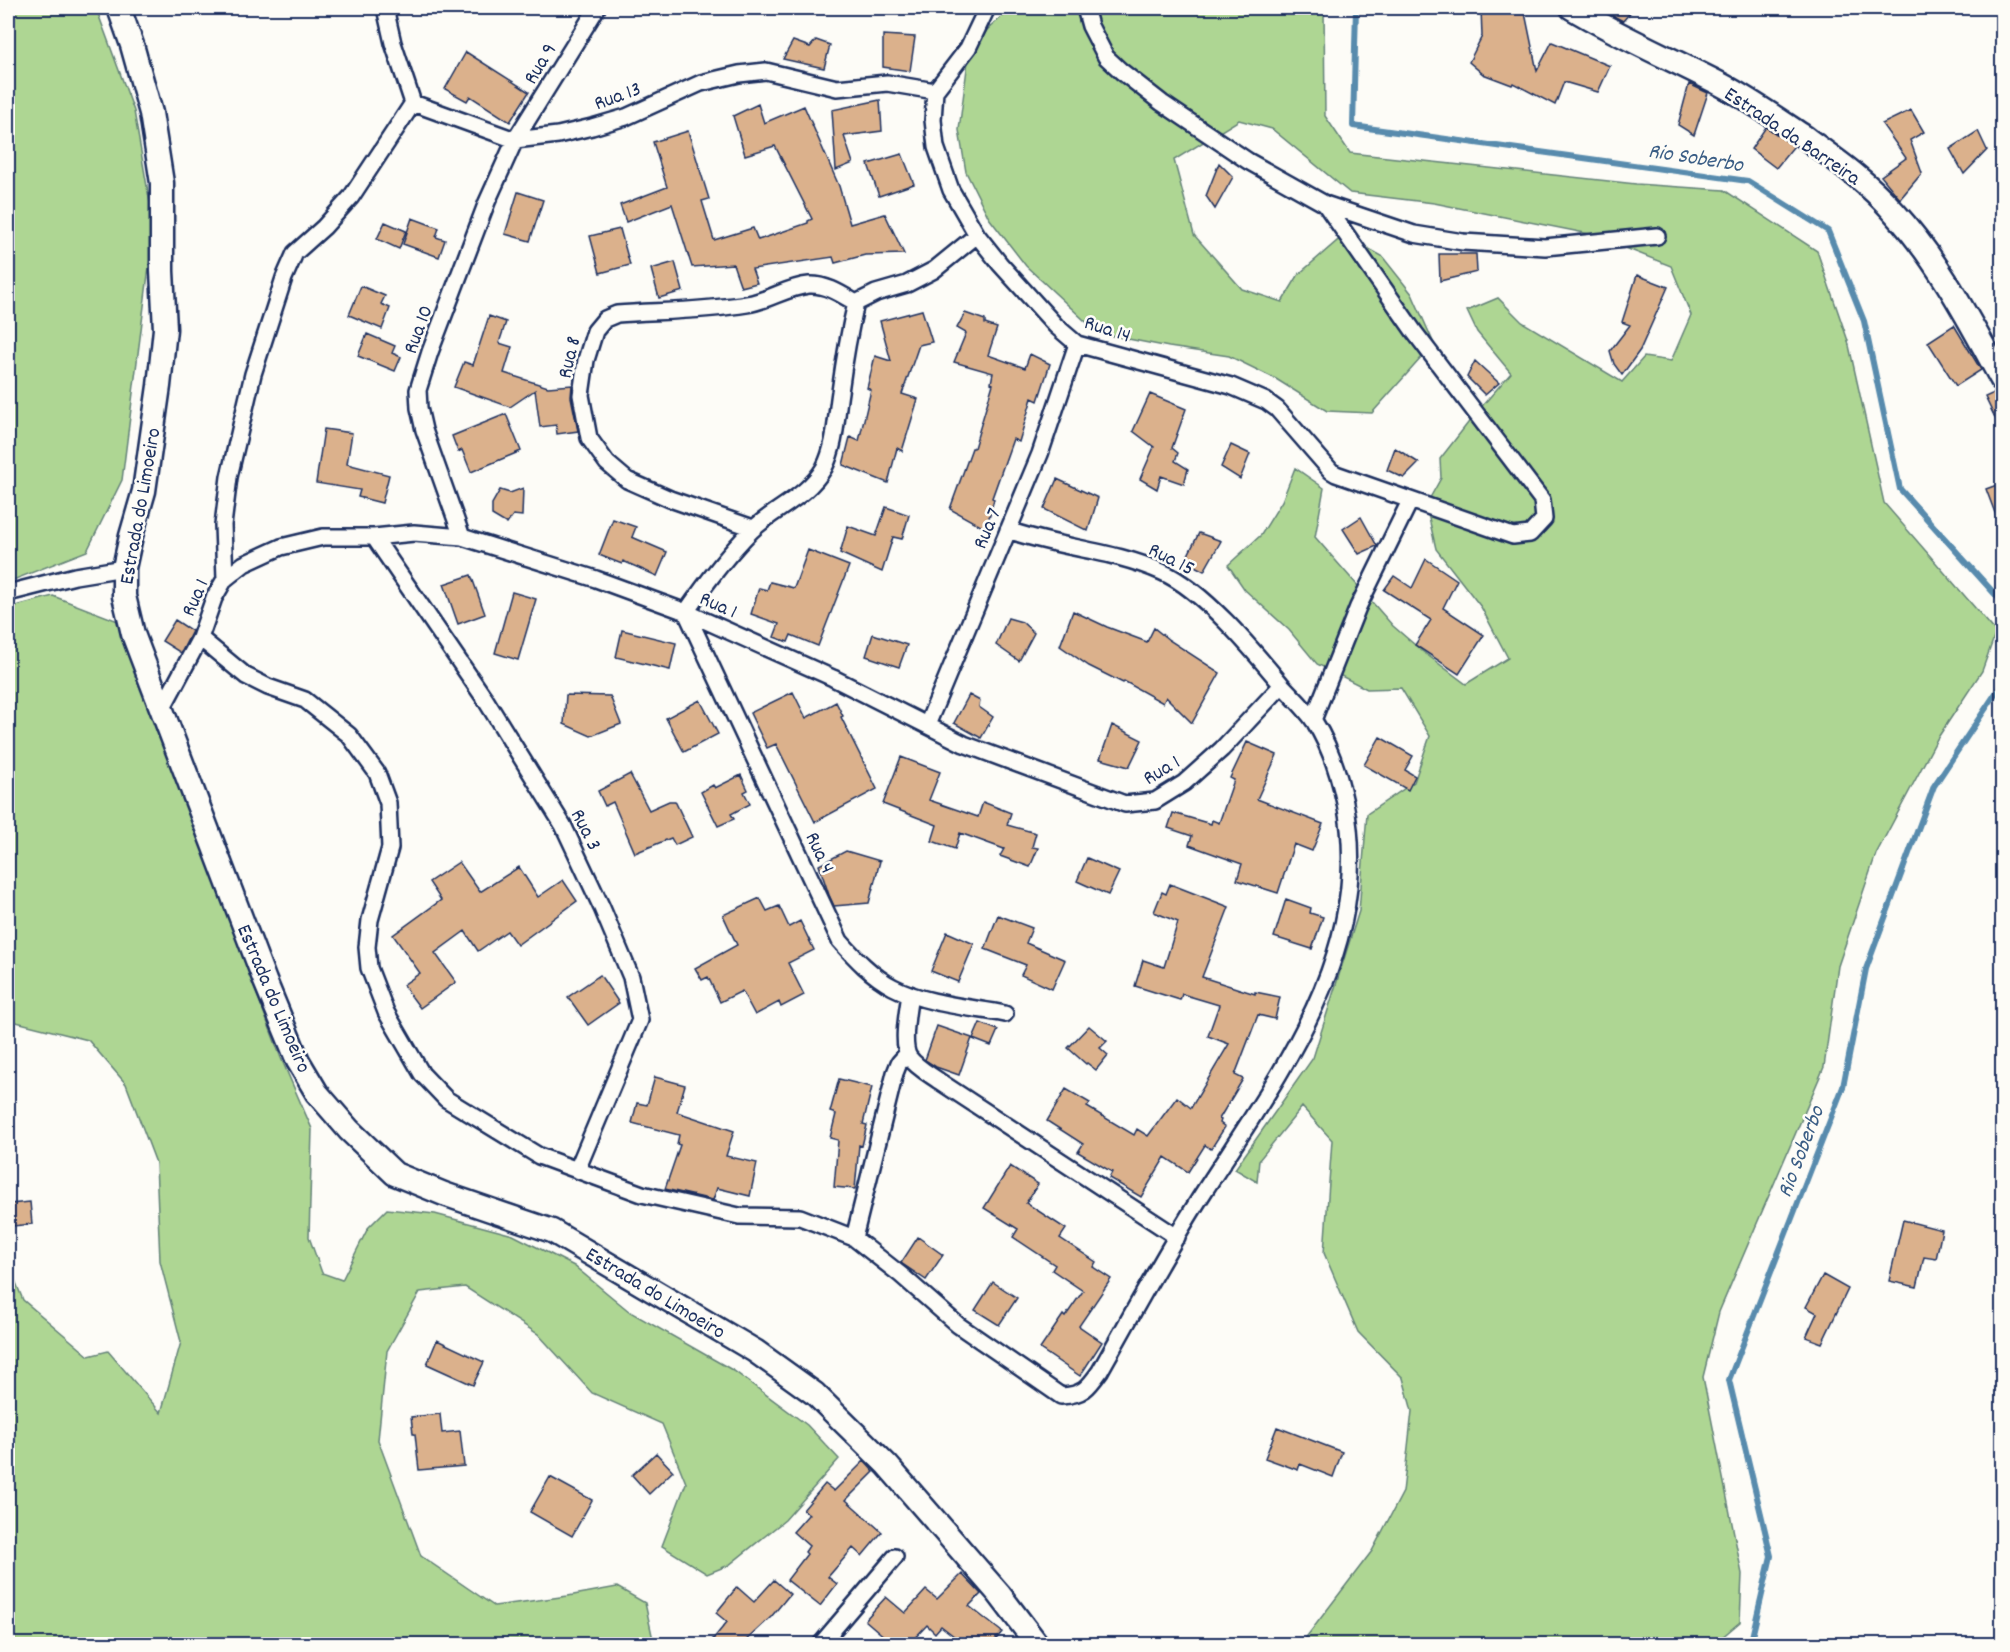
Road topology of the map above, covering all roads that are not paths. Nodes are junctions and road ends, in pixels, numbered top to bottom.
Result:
1 (119, 8) edge
2 (385, 8) edge
3 (597, 8) edge
4 (987, 8) edge
5 (1085, 8) edge
6 (1572, 8) edge
7 (935, 91) junction
8 (413, 103) junction
9 (515, 140) junction
10 (1325, 204) junction
11 (977, 235) junction
12 (1657, 236) dead end
13 (856, 303) junction
14 (1077, 344) junction
15 (2002, 380) edge
16 (1410, 501) junction
17 (753, 528) junction
18 (1008, 531) junction
19 (374, 537) junction
20 (462, 537) junction
21 (124, 568) junction
22 (225, 579) junction
23 (8, 593) edge
24 (686, 612) junction
25 (200, 638) junction
26 (1282, 685) junction
27 (162, 709) junction
28 (1313, 720) junction
29 (927, 725) junction
30 (910, 994) junction
31 (1005, 1014) dead end
32 (907, 1054) junction
33 (577, 1170) junction
34 (1177, 1237) junction
35 (854, 1238) junction
36 (895, 1557) dead end
37 (820, 1644) edge
38 (1037, 1644) edge

1 - 21 street, Estrada do Limoeiro
2 - 8 street
3 - 9 street, Rua 9
4 - 7 street
5 - 10 street
6 - 15 street, Estrada da Barreira
7 - 9 street, Rua 13
7 - 11 street
8 - 9 street, Rua 13
8 - 22 street
9 - 20 street, Rua 10
10 - 12 street
10 - 16 street
11 - 13 street
11 - 14 street, Rua 14
13 - 17 street
13 - 17 street, Rua 8
14 - 16 street, Rua 14
14 - 18 street, Rua 7
16 - 28 street
17 - 24 street
18 - 26 street, Rua 15
18 - 29 street, Rua 7
19 - 20 street, Rua 1
19 - 22 street, Rua 1
19 - 33 street, Rua 3
20 - 24 street, Rua 1
21 - 23 street
21 - 27 street, Estrada do Limoeiro
22 - 25 street, Rua 1
24 - 29 street, Rua 1
24 - 30 street, Rua 4
25 - 27 street, Rua 1
25 - 33 street, Rua 15
26 - 28 street, Rua 15
26 - 29 street, Rua 1
27 - 38 street, Estrada do Limoeiro
28 - 34 street, Rua 15
30 - 31 street, Rua 4
30 - 32 street
32 - 34 street
32 - 35 street
33 - 35 street, Rua 15
34 - 35 street, Rua 15
36 - 37 street

